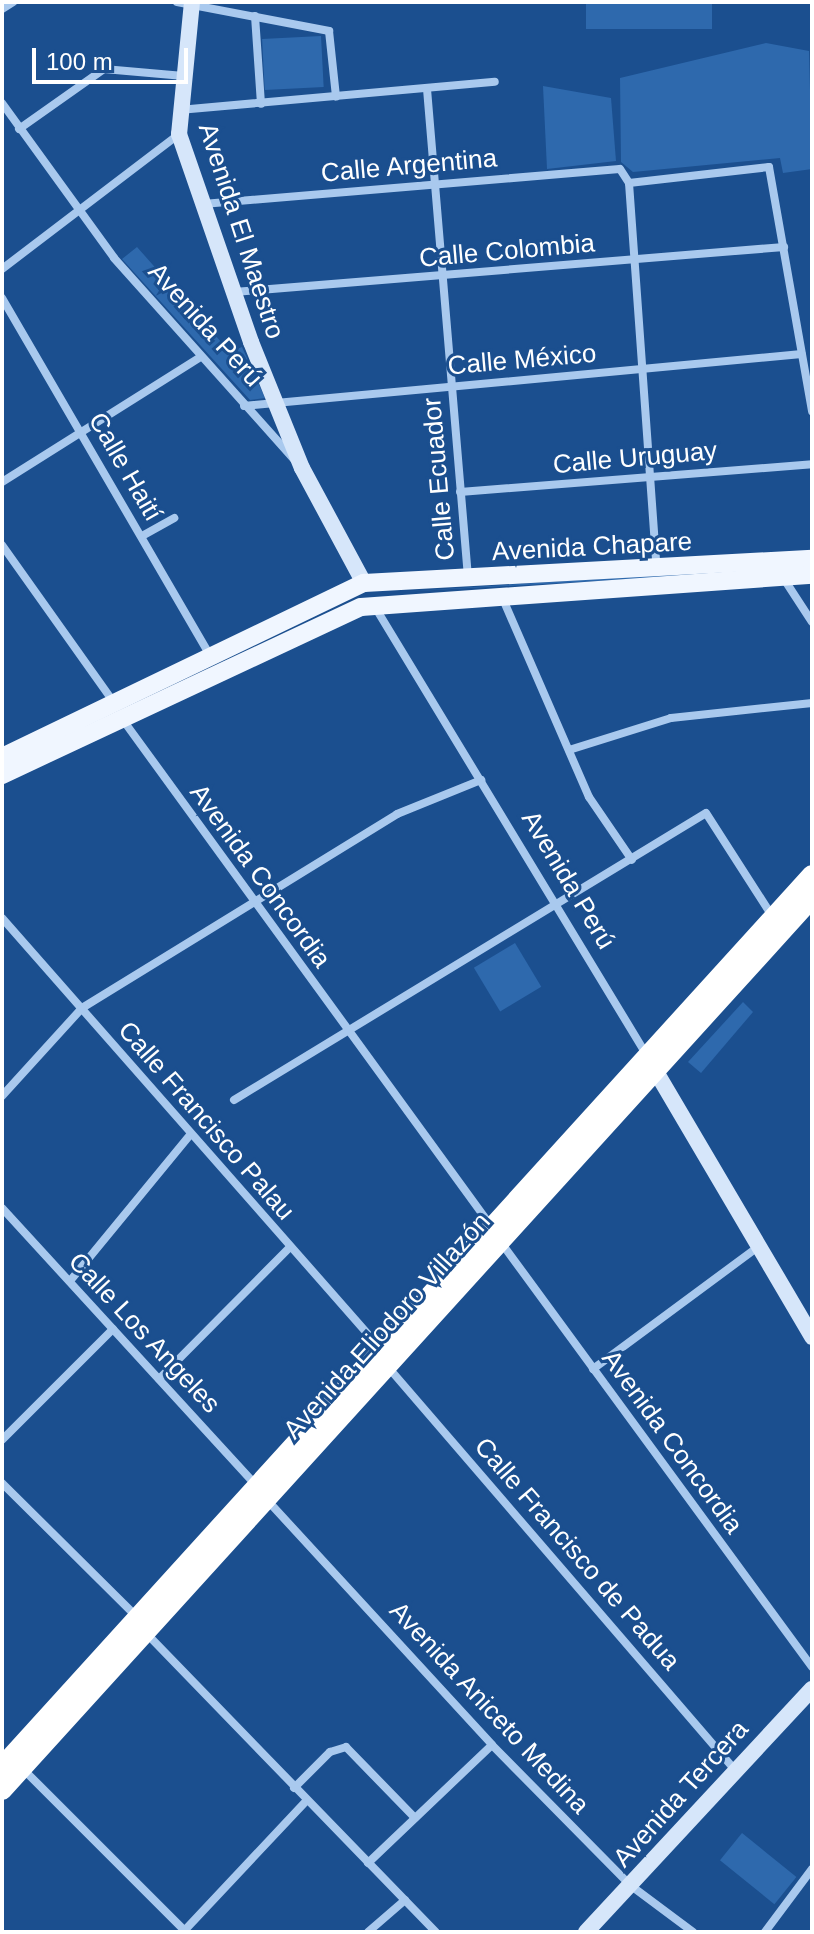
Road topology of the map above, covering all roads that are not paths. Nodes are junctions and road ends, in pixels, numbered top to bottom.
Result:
1 (13, 2) edge
2 (187, 3) edge
3 (2, 9) edge
4 (255, 16) junction
5 (184, 76) junction
6 (495, 82) dead end
7 (427, 89) junction
8 (336, 97) junction
9 (2, 103) edge
10 (261, 104) junction
11 (178, 110) junction
12 (19, 129) junction
13 (179, 134) junction
14 (629, 183) junction
15 (435, 184) junction
16 (202, 204) junction
17 (80, 210) junction
18 (784, 247) junction
19 (633, 260) junction
20 (2, 269) edge
21 (443, 278) junction
22 (233, 292) junction
23 (2, 298) edge
24 (802, 354) junction
25 (199, 358) junction
26 (642, 370) junction
27 (451, 385) junction
28 (276, 402) junction
29 (244, 406) junction
30 (812, 411) edge
31 (81, 431) junction
32 (812, 464) edge
33 (302, 468) junction
34 (648, 476) junction
35 (2, 482) edge
36 (460, 492) junction
37 (174, 518) dead end
38 (142, 536) junction
39 (2, 545) edge
40 (812, 559) edge
41 (657, 570) junction
42 (812, 575) edge
43 (783, 577) junction
44 (468, 579) junction
45 (368, 595) junction
46 (502, 597) junction
47 (812, 622) edge
48 (211, 658) junction
49 (812, 703) edge
50 (118, 711) junction
51 (569, 750) junction
52 (2, 757) edge
53 (2, 775) edge
54 (481, 780) junction
55 (632, 860) junction
56 (812, 875) edge
57 (812, 898) edge
58 (251, 903) junction
59 (556, 907) junction
60 (772, 916) junction
61 (2, 918) edge
62 (82, 1008) junction
63 (349, 1029) junction
64 (650, 1062) junction
65 (2, 1096) edge
66 (234, 1100) dead end
67 (190, 1135) junction
68 (3, 1209) edge
69 (495, 1233) junction
70 (759, 1246) junction
71 (290, 1247) junction
72 (70, 1281) junction
73 (113, 1329) junction
74 (812, 1337) edge
75 (384, 1358) junction
76 (593, 1369) junction
77 (159, 1379) junction
78 (2, 1440) edge
79 (2, 1483) edge
80 (262, 1493) junction
81 (141, 1625) junction
82 (812, 1667) edge
83 (812, 1689) edge
84 (492, 1745) junction
85 (10, 1759) edge
86 (735, 1770) junction
87 (294, 1788) junction
88 (2, 1790) edge
89 (306, 1801) junction
90 (415, 1818) junction
91 (368, 1863) junction
92 (812, 1869) edge
93 (630, 1885) junction
94 (405, 1900) junction
95 (186, 1931) edge
96 (368, 1932) edge
97 (436, 1932) edge
98 (586, 1932) edge
99 (693, 1932) edge
100 (765, 1932) edge

1 - 3 street
2 - 4 street
2 - 5 street, Avenida El Maestro
4 - 8 street
4 - 10 street
5 - 11 street, Avenida El Maestro
5 - 12 street
6 - 7 street
7 - 8 street
7 - 15 street, Calle Ecuador
8 - 10 street
9 - 12 street, Avenida Perú
10 - 11 street
11 - 13 street, Avenida El Maestro
12 - 17 street, Avenida Perú
13 - 16 street, Avenida El Maestro
13 - 17 street
14 - 15 street, Calle Argentina
14 - 18 street
14 - 19 street
15 - 16 street, Calle Argentina
15 - 21 street, Calle Ecuador
16 - 22 street, Avenida El Maestro
17 - 20 street
17 - 25 street, Avenida Perú
18 - 19 street, Calle Colombia
18 - 24 street
19 - 21 street, Calle Colombia
19 - 26 street
21 - 22 street, Calle Colombia
21 - 27 street, Calle Ecuador
22 - 28 street, Avenida El Maestro
23 - 31 street, Calle Haití
24 - 26 street, Calle México
24 - 30 street
25 - 29 street, Avenida Perú
25 - 31 street
26 - 27 street, Calle México
26 - 34 street
27 - 28 street, Calle México
27 - 36 street, Calle Ecuador
28 - 29 street, Calle México
28 - 33 street, Avenida El Maestro
29 - 33 street, Avenida Perú
31 - 35 street
31 - 38 street, Calle Haití
32 - 34 street, Calle Uruguay
33 - 45 street, Avenida Perú
34 - 36 street, Calle Uruguay
34 - 41 street
36 - 44 street, Calle Ecuador
37 - 38 street
38 - 48 street, Calle Haití
39 - 50 street, Avenida Concordia
40 - 41 main road, Avenida Chapare
41 - 44 main road, Avenida Chapare
42 - 43 main road, Avenida Chapare
43 - 46 main road, Avenida Chapare
43 - 47 street
44 - 45 main road, Avenida Chapare
45 - 46 main road, Avenida Chapare
45 - 48 main road, Avenida Chapare
45 - 50 main road, Avenida Chapare
45 - 54 street, Avenida Perú
46 - 51 street
48 - 50 main road, Avenida Chapare
49 - 51 street
50 - 52 main road, Avenida Chapare
50 - 53 main road, Avenida Chapare
50 - 58 street, Avenida Concordia
51 - 55 street
54 - 58 street
54 - 59 street, Avenida Perú
55 - 59 street
55 - 60 street
56 - 60 highway, Avenida Eliodoro Villazón
57 - 64 highway, Avenida Eliodoro Villazón
58 - 62 street
58 - 63 street, Avenida Concordia
59 - 63 street
59 - 64 street, Avenida Perú
60 - 64 highway, Avenida Eliodoro Villazón
61 - 62 street, Calle Francisco Palau
62 - 65 street
62 - 67 street, Calle Francisco Palau
63 - 66 street
63 - 69 street, Avenida Concordia
64 - 69 highway, Avenida Eliodoro Villazón
64 - 70 street
67 - 71 street, Calle Francisco Palau
67 - 72 street
68 - 72 street, Calle Los Angeles
69 - 75 highway, Avenida Eliodoro Villazón
69 - 76 street, Avenida Concordia
70 - 74 street
70 - 76 street
71 - 75 street, Calle Francisco Palau
71 - 77 street
72 - 73 street, Calle Los Angeles
73 - 77 street, Calle Los Angeles
73 - 78 street
75 - 80 highway, Avenida Eliodoro Villazón
75 - 86 street, Calle Francisco de Padua
76 - 82 street, Avenida Concordia
77 - 80 street, Calle Los Angeles
79 - 81 street
80 - 81 highway, Avenida Eliodoro Villazón
80 - 84 street, Avenida Aniceto Medina
81 - 85 highway, Avenida Eliodoro Villazón
81 - 87 street
83 - 86 street, Avenida Tercera
84 - 90 street
84 - 93 street, Avenida Aniceto Medina
85 - 88 highway, Avenida Eliodoro Villazón
85 - 95 street
86 - 93 street, Avenida Tercera
87 - 89 street
87 - 90 street
89 - 91 street
89 - 95 street
90 - 91 street
91 - 94 street
92 - 100 street
93 - 98 street, Avenida Tercera
93 - 99 street, Avenida Aniceto Medina
94 - 96 street
94 - 97 street

